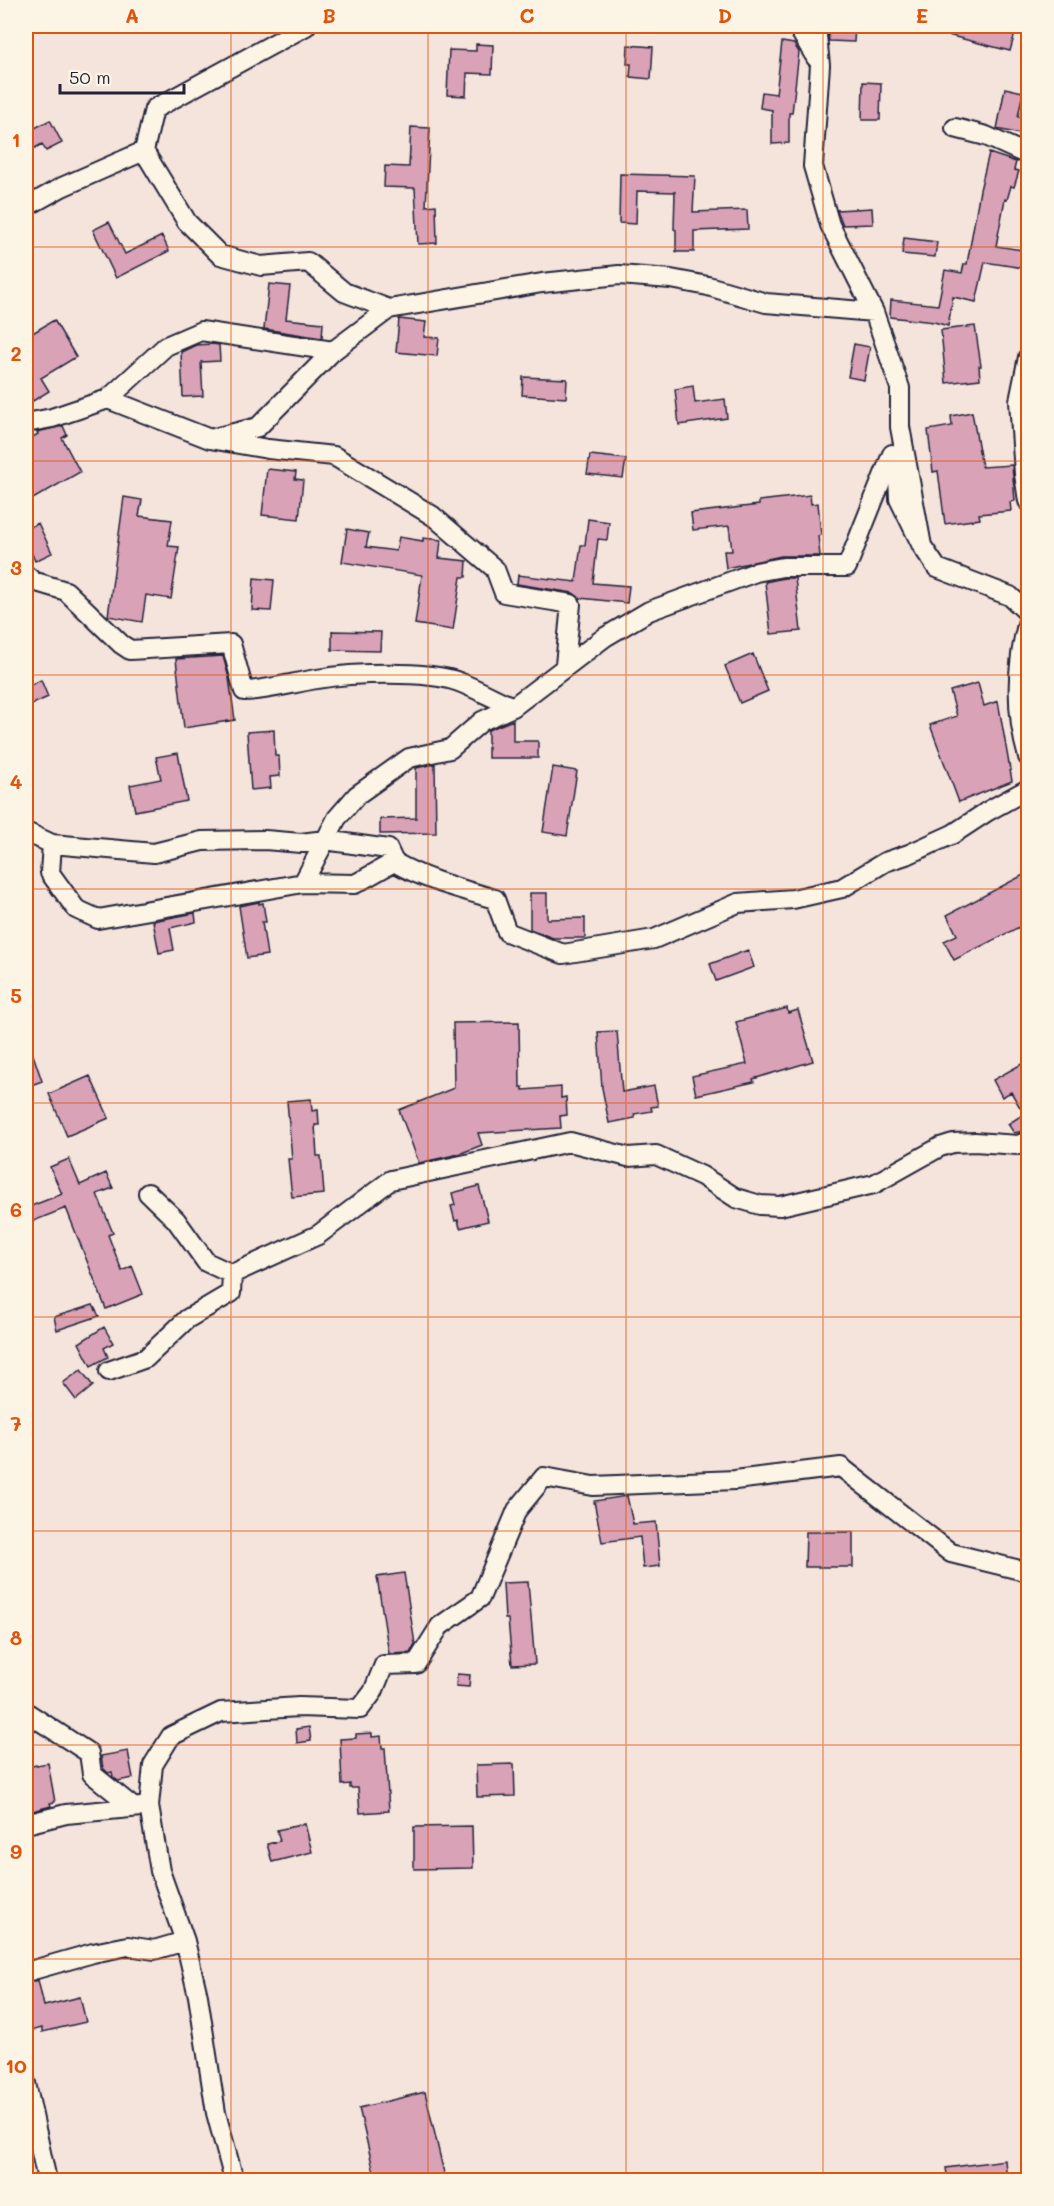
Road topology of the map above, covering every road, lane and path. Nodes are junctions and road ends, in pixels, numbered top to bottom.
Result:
1 (306, 26) edge
2 (797, 26) edge
3 (816, 26) edge
4 (820, 65) junction
5 (955, 128) dead end
6 (144, 151) junction
7 (1029, 154) edge
8 (26, 207) edge
9 (389, 309) junction
10 (874, 312) junction
11 (333, 351) junction
12 (1029, 357) edge
13 (108, 399) junction
14 (26, 423) edge
15 (210, 439) junction
16 (1025, 439) edge
17 (1029, 501) edge
18 (922, 546) junction
19 (26, 575) edge
20 (1029, 613) edge
21 (1029, 621) edge
22 (565, 665) junction
23 (513, 707) junction
24 (1029, 757) edge
25 (1029, 789) edge
26 (26, 832) edge
27 (326, 840) junction
28 (52, 844) junction
29 (394, 862) junction
30 (303, 883) junction
31 (1029, 1141) edge
32 (148, 1193) dead end
33 (232, 1274) junction
34 (109, 1371) dead end
35 (1029, 1572) edge
36 (26, 1712) edge
37 (141, 1807) junction
38 (26, 1824) edge
39 (184, 1941) junction
40 (26, 1972) edge
41 (26, 2083) edge
42 (33, 2152) edge
43 (46, 2181) edge
44 (234, 2181) edge

1 - 6 street
2 - 4 street
3 - 4 street
4 - 10 street
5 - 7 street
6 - 8 street
6 - 9 street
9 - 10 street
9 - 11 street
10 - 18 street
11 - 13 street
11 - 15 street
12 - 16 street
13 - 14 street
13 - 15 street
15 - 22 street
16 - 17 street
18 - 20 street
18 - 22 street
19 - 23 street
21 - 24 street
22 - 23 street
23 - 27 street
25 - 29 street
26 - 28 street
27 - 28 street
27 - 29 street
27 - 30 street
28 - 30 street
29 - 30 street
31 - 33 street
32 - 33 street
33 - 34 street
35 - 37 street
36 - 37 street
37 - 38 street
37 - 39 street
39 - 40 street
39 - 44 street
41 - 42 street
42 - 43 street

